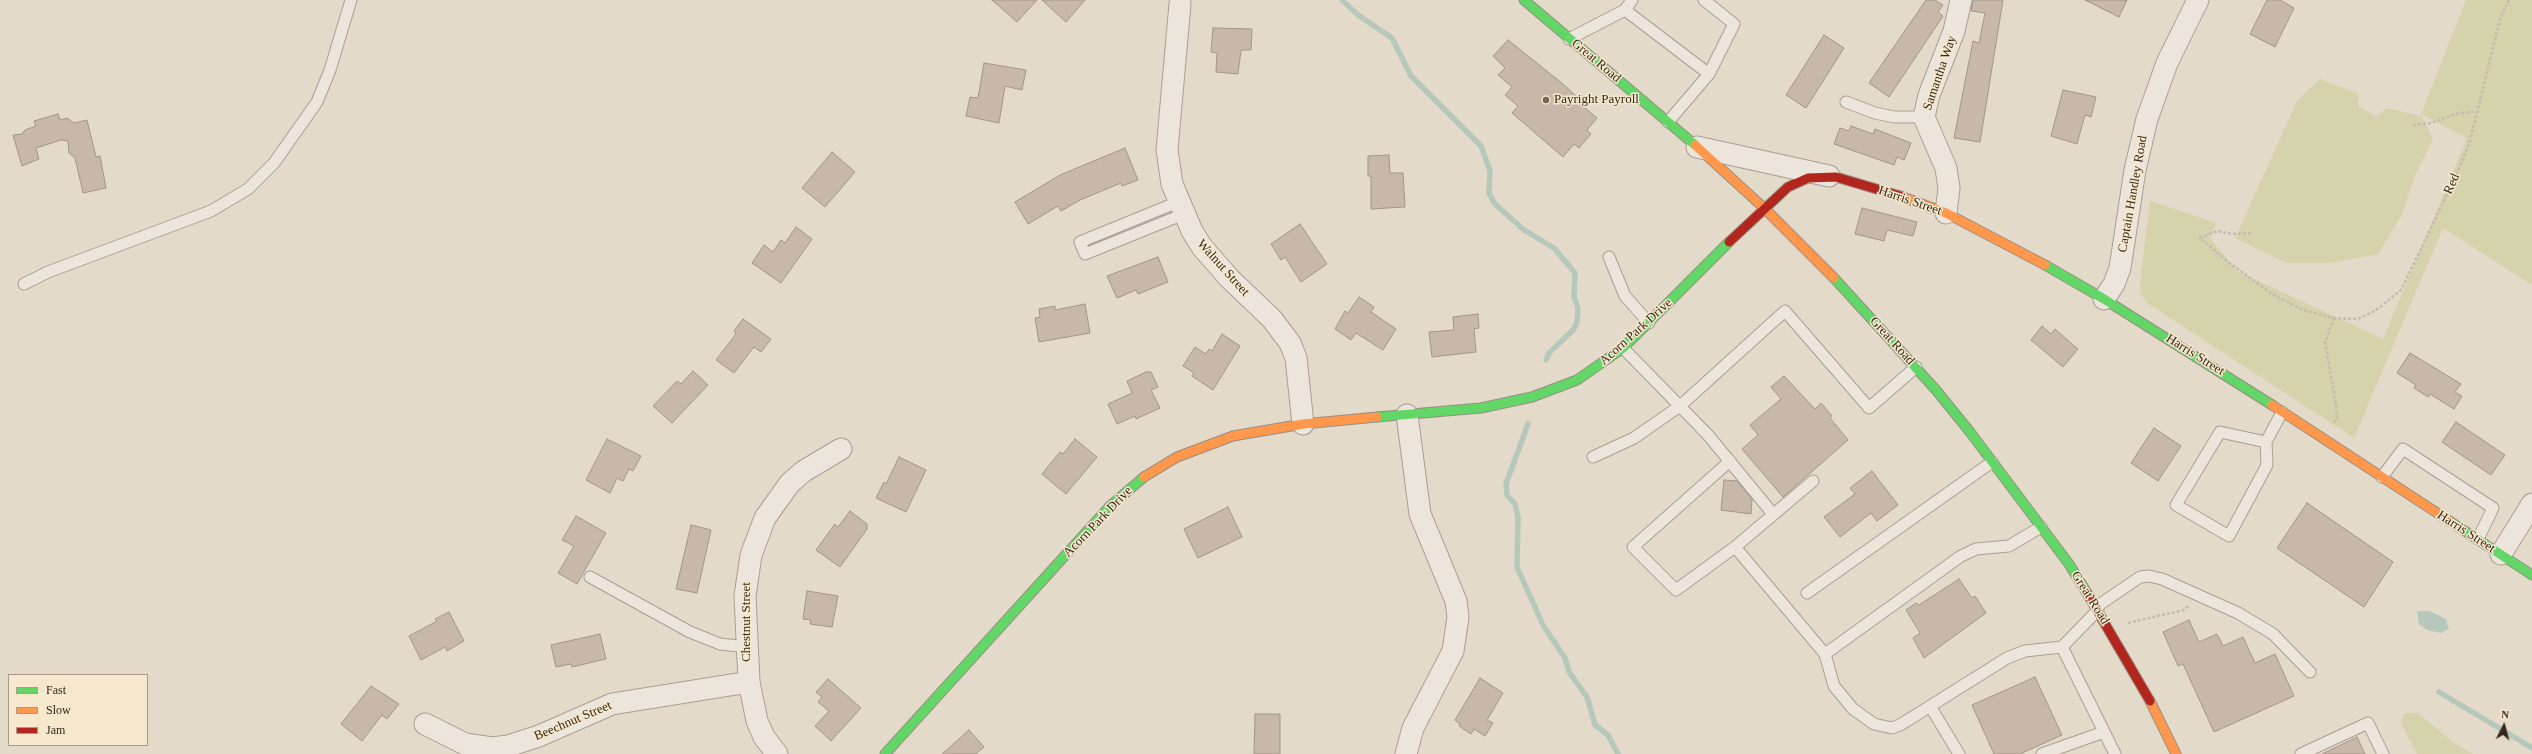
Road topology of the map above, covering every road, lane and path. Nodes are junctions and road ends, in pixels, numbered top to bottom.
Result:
1 (351, 0) edge
2 (1524, 0) edge
3 (1632, 0) edge
4 (1704, 0) edge
5 (1961, 0) edge
6 (2198, 0) edge
7 (2510, 0) edge
8 (1180, 4) dead end
9 (1626, 10) junction
10 (1569, 39) junction
11 (1709, 74) junction
12 (1846, 102) dead end
13 (2477, 111) junction
14 (1924, 117) junction
15 (1668, 122) junction
16 (2413, 125) dead end
17 (1697, 147) junction
18 (1836, 177) junction
19 (1181, 208) junction
20 (1764, 208) junction
21 (1946, 213) junction
22 (2251, 233) dead end
23 (1609, 258) dead end
24 (24, 284) dead end
25 (2104, 299) junction
26 (2334, 318) junction
27 (1649, 323) junction
28 (1623, 348) junction
29 (1916, 367) junction
30 (1680, 406) junction
31 (2282, 412) junction
32 (1407, 415) junction
33 (1303, 424) junction
34 (2327, 441) junction
35 (2266, 442) junction
36 (841, 449) dead end
37 (1593, 457) dead end
38 (1730, 461) junction
39 (1992, 462) junction
40 (2382, 477) junction
41 (1812, 481) dead end
42 (2532, 504) edge
43 (1773, 514) junction
44 (2041, 527) junction
45 (2478, 539) junction
46 (1735, 547) junction
47 (2501, 554) junction
48 (2532, 575) edge
49 (590, 577) dead end
50 (1806, 593) dead end
51 (2198, 595) junction
52 (2097, 609) junction
53 (2126, 623) dead end
54 (747, 647) junction
55 (2062, 647) junction
56 (1825, 654) junction
57 (2310, 672) dead end
58 (749, 682) junction
59 (1930, 706) junction
60 (425, 724) dead end
61 (2104, 732) junction
62 (777, 754) edge
63 (886, 754) edge
64 (1406, 754) edge
65 (1959, 754) edge
66 (2042, 754) edge
67 (2115, 754) edge
68 (2176, 754) edge
69 (2301, 754) edge
70 (2383, 754) edge

1 - 24 lane
2 - 10 street, Great Road
3 - 9 lane
4 - 11 lane
5 - 14 street, Samantha Way
6 - 25 street, Captain Handley Road
7 - 13 path, Red
8 - 19 street, Walnut Street
9 - 10 lane
9 - 11 lane
10 - 15 street, Great Road
11 - 15 lane
12 - 14 lane
13 - 16 path
13 - 26 path, Red
14 - 21 street, Samantha Way
15 - 17 street, Great Road
17 - 18 street, Harris Street
17 - 20 street, Great Road
18 - 20 street, Harris Street
18 - 21 street, Harris Street
19 - 19 lane
19 - 33 street, Walnut Street
20 - 27 street, Acorn Park Drive
20 - 29 street, Great Road
21 - 25 street, Harris Street
22 - 26 path, Red
23 - 27 lane
25 - 31 street, Harris Street
26 - 34 path
27 - 28 street, Acorn Park Drive
28 - 30 lane
28 - 32 street, Acorn Park Drive
29 - 30 lane
29 - 39 street, Great Road
30 - 37 lane
30 - 38 lane
31 - 34 street, Harris Street
31 - 35 lane
32 - 33 street, Acorn Park Drive
32 - 64 street
33 - 63 street, Acorn Park Drive
34 - 40 street, Harris Street
35 - 35 lane
36 - 54 street, Chestnut Street
38 - 43 lane
38 - 46 lane
39 - 44 street, Great Road
39 - 50 lane
40 - 45 street, Harris Street
40 - 45 lane
41 - 43 lane
42 - 47 street
43 - 46 lane
44 - 52 street, Great Road
44 - 56 lane
45 - 47 street, Harris Street
46 - 56 lane
47 - 48 street, Harris Street
49 - 54 lane
51 - 52 lane
51 - 53 path
51 - 57 lane
52 - 55 lane
52 - 68 street, Great Road
54 - 58 street, Chestnut Street
55 - 59 lane
55 - 61 lane
56 - 59 lane
58 - 60 street, Beechnut Street
58 - 62 street, Chestnut Street
59 - 65 lane
61 - 66 lane
61 - 67 lane
69 - 70 lane

